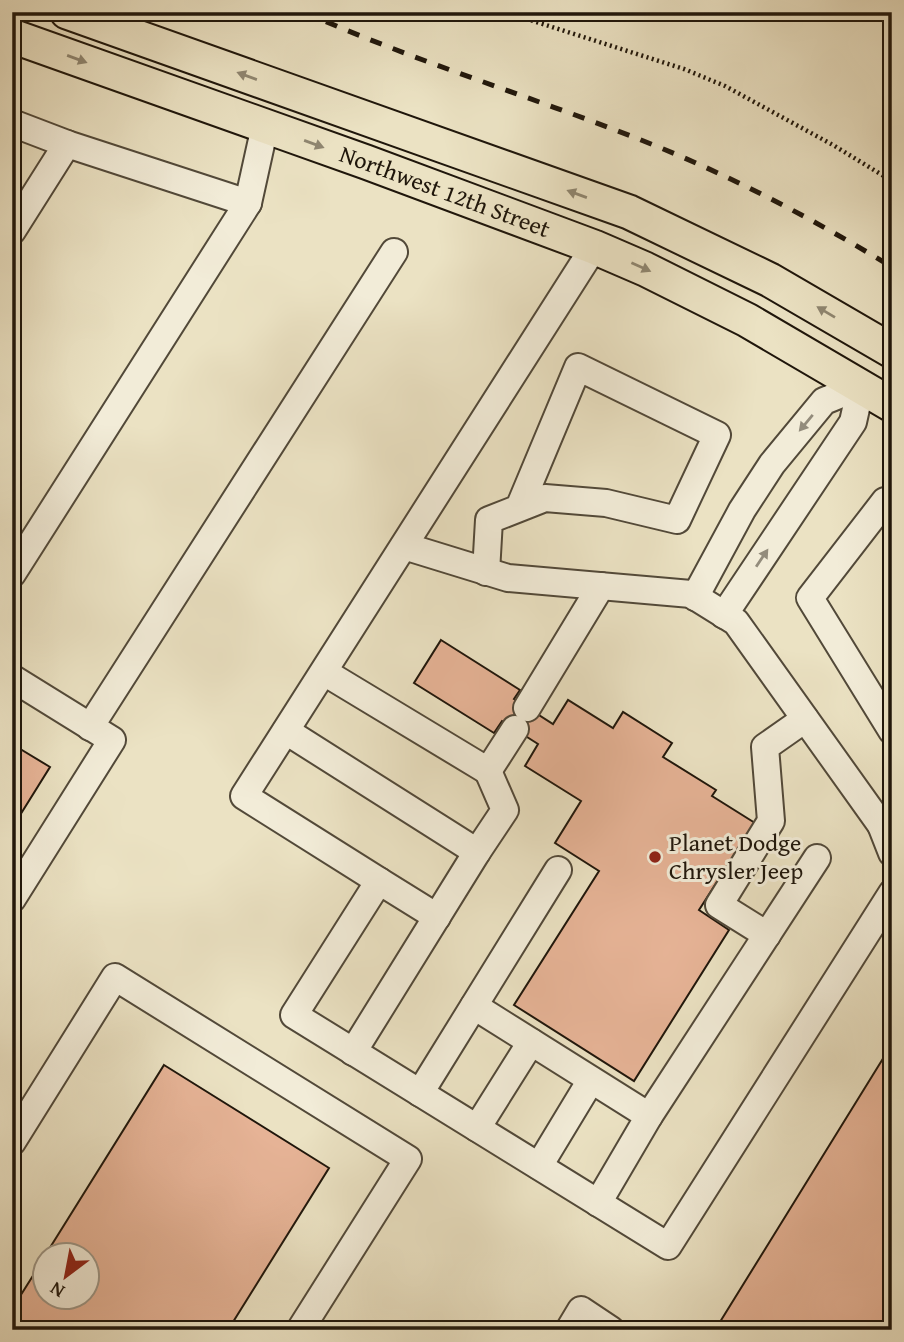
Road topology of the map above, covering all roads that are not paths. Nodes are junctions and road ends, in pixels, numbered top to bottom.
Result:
1 (67, 12) edge
2 (12, 36) edge
3 (12, 123) edge
4 (265, 126) junction
5 (67, 144) junction
6 (248, 204) junction
7 (12, 231) edge
8 (594, 247) junction
9 (394, 252) dead end
10 (888, 349) edge
11 (861, 386) junction
12 (892, 405) edge
13 (892, 505) edge
14 (519, 508) junction
15 (404, 546) junction
16 (486, 572) junction
17 (12, 574) edge
18 (601, 586) junction
19 (695, 597) junction
20 (724, 615) junction
21 (324, 671) junction
22 (12, 678) edge
23 (805, 719) junction
24 (90, 727) junction
25 (286, 731) junction
26 (892, 731) edge
27 (488, 771) junction
28 (887, 822) edge
29 (477, 852) junction
30 (892, 853) edge
31 (817, 858) dead end
32 (558, 870) dead end
33 (379, 881) junction
34 (892, 893) edge
35 (12, 899) edge
36 (437, 917) junction
37 (766, 935) junction
38 (474, 1006) junction
39 (531, 1042) junction
40 (353, 1052) junction
41 (591, 1080) junction
42 (420, 1093) junction
43 (649, 1116) junction
44 (477, 1128) junction
45 (12, 1142) edge
46 (539, 1167) junction
47 (598, 1203) junction
48 (300, 1330) edge
49 (569, 1330) edge
50 (611, 1330) edge

10 -> 1 main road, Northwest 12th Street
2 -> 4 main road, Northwest 12th Street
3 - 5 lane
4 - 6 lane
4 -> 8 main road, Northwest 12th Street
5 - 6 lane
5 - 7 lane
6 - 17 lane
8 -> 11 main road, Northwest 12th Street
8 - 15 lane
9 - 24 lane
10 - 11 main road, Northwest 12th Street
11 - 12 main road, Northwest 12th Street
11 -> 19 lane
20 -> 11 lane
13 - 26 lane
14 - 14 lane
14 - 16 lane
15 - 16 lane
15 - 21 lane
16 - 18 lane
18 - 19 lane
18 - 27 lane
19 - 20 lane
20 - 23 lane
21 - 25 lane
21 - 27 lane
22 - 24 lane
23 - 28 lane
23 - 37 lane
24 - 35 lane
25 - 29 lane
25 - 33 lane
27 - 29 lane
28 - 30 lane
29 - 36 lane
31 - 37 lane
32 - 38 lane
33 - 36 lane
33 - 40 lane
34 - 47 lane
36 - 40 lane
37 - 43 lane
38 - 39 lane
38 - 42 lane
39 - 41 lane
39 - 44 lane
40 - 42 lane
41 - 43 lane
41 - 46 lane
42 - 44 lane
43 - 47 lane
44 - 46 lane
45 - 48 lane
46 - 47 lane
49 - 50 lane

